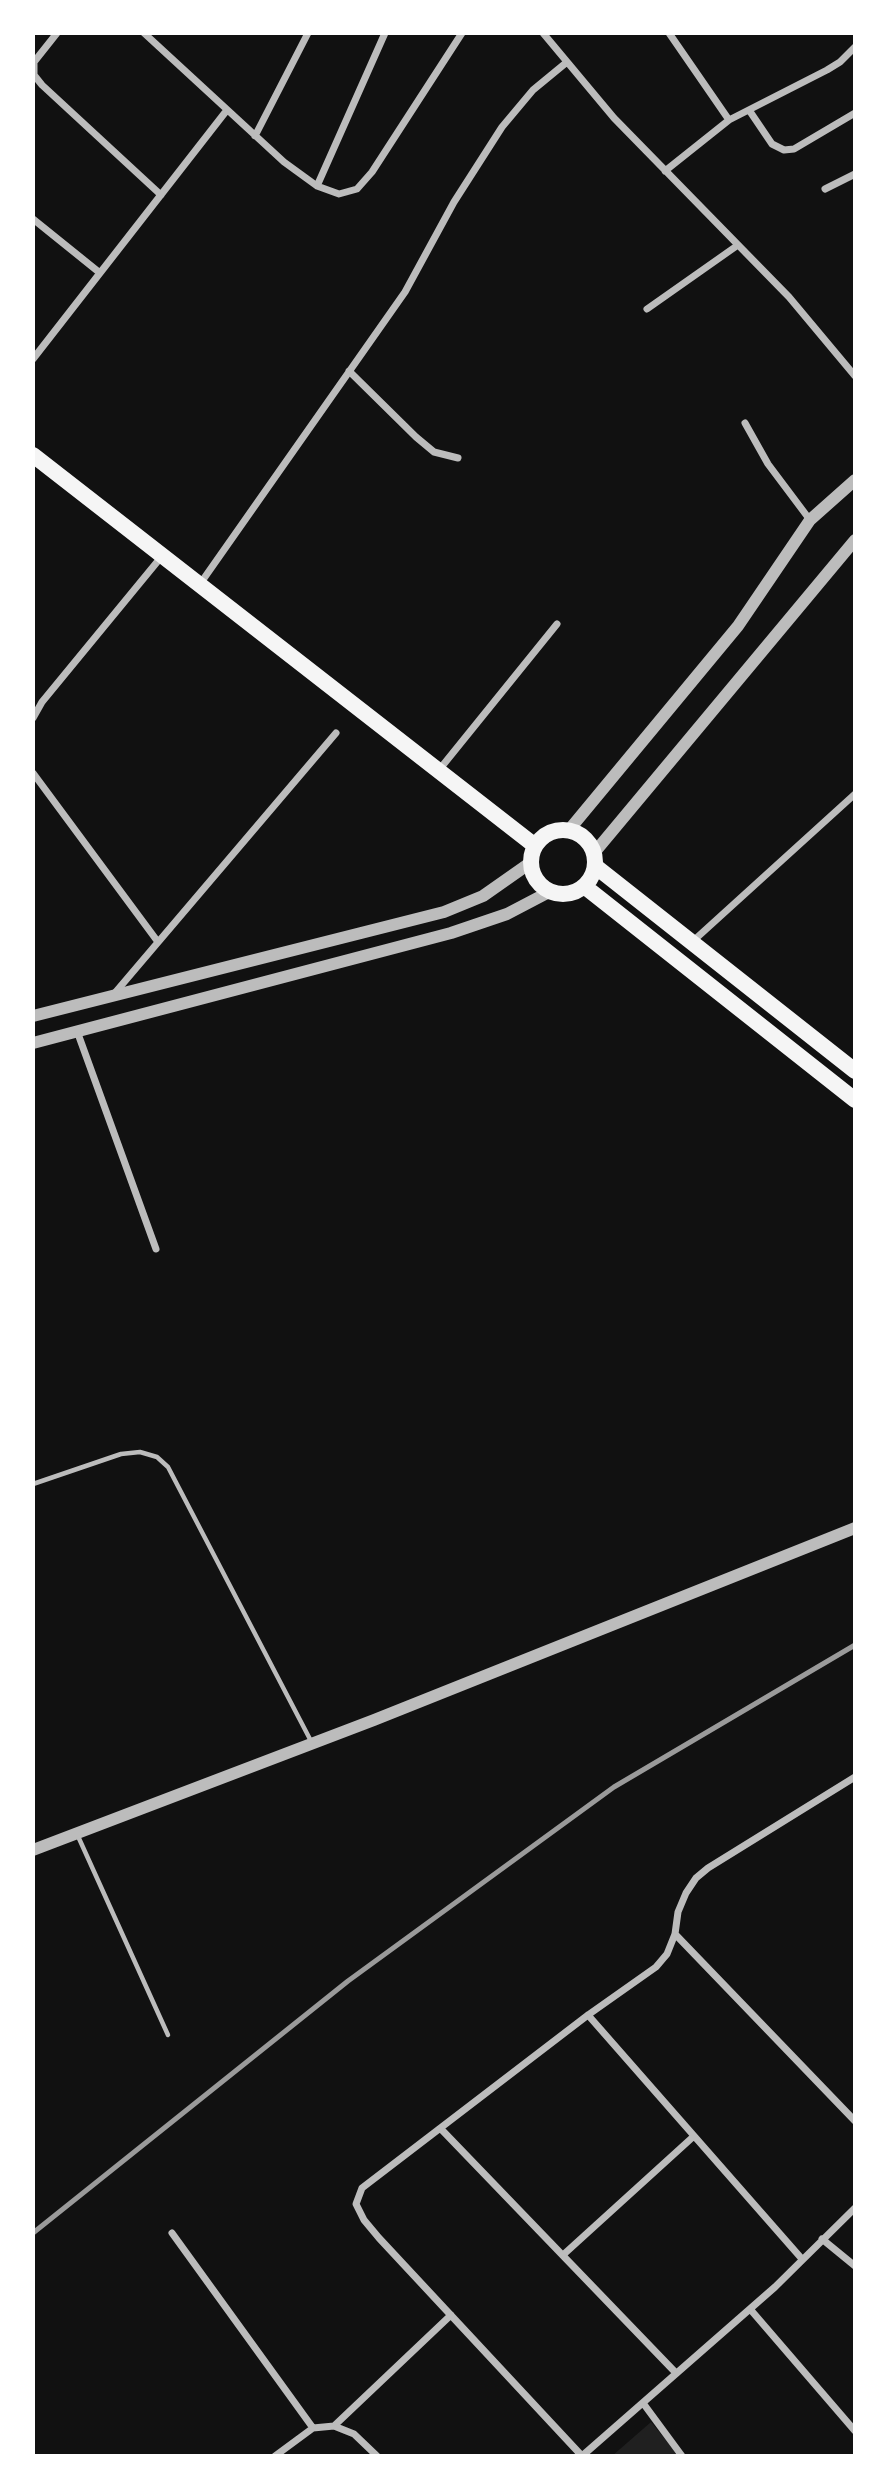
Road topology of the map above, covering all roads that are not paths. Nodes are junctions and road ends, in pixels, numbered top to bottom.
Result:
1 (57, 33) edge
2 (144, 33) edge
3 (307, 33) edge
4 (385, 33) edge
5 (462, 33) edge
6 (543, 33) edge
7 (669, 33) edge
8 (855, 47) edge
9 (567, 62) junction
10 (227, 110) junction
11 (749, 110) junction
12 (855, 113) edge
13 (729, 120) junction
14 (256, 136) junction
15 (665, 171) junction
16 (855, 174) edge
17 (317, 186) junction
18 (825, 189) dead end
19 (161, 195) junction
20 (33, 219) edge
21 (738, 245) junction
22 (100, 273) junction
23 (647, 309) dead end
24 (33, 359) edge
25 (349, 371) junction
26 (855, 376) edge
27 (745, 423) dead end
28 (33, 455) edge
29 (458, 458) dead end
30 (855, 480) edge
31 (810, 520) junction
32 (855, 540) edge
33 (162, 555) junction
34 (200, 584) junction
35 (557, 624) dead end
36 (33, 718) edge
37 (336, 733) dead end
38 (438, 770) junction
39 (33, 773) edge
40 (855, 794) edge
41 (569, 830) junction
42 (534, 845) junction
43 (594, 859) junction
44 (530, 863) junction
45 (584, 886) junction
46 (550, 891) junction
47 (158, 942) junction
48 (692, 942) junction
49 (114, 994) junction
50 (33, 1016) edge
51 (77, 1031) junction
52 (33, 1042) edge
53 (855, 1071) edge
54 (855, 1100) edge
55 (156, 1249) dead end
56 (33, 1484) edge
57 (855, 1528) edge
58 (313, 1744) junction
59 (855, 1777) edge
60 (77, 1833) junction
61 (33, 1850) edge
62 (675, 1934) junction
63 (588, 2015) junction
64 (168, 2035) dead end
65 (855, 2121) edge
66 (441, 2129) junction
67 (694, 2136) junction
68 (855, 2208) edge
69 (172, 2234) dead end
70 (822, 2239) junction
71 (563, 2255) junction
72 (802, 2259) junction
73 (855, 2266) edge
74 (750, 2309) junction
75 (451, 2315) junction
76 (676, 2373) junction
77 (643, 2403) junction
78 (334, 2426) junction
79 (313, 2428) junction
80 (855, 2431) edge
81 (275, 2456) edge
82 (377, 2456) edge
83 (582, 2456) edge
84 (682, 2456) edge

1 - 19 street
2 - 10 street
3 - 14 street
4 - 17 street
5 - 17 street
6 - 9 street
7 - 13 street
8 - 11 street
9 - 15 street
9 - 25 street
10 - 14 street
10 - 19 street
11 - 12 street
11 - 13 street
13 - 15 street
14 - 17 street
15 - 21 street
16 - 18 street
19 - 22 street
20 - 22 street
21 - 23 street
21 - 26 street
22 - 24 street
25 - 29 street
25 - 34 street
27 - 31 street
28 - 33 main road
30 - 31 street
31 - 41 street
32 - 43 street
33 - 34 main road
33 - 36 street
34 - 38 main road
35 - 38 street
37 - 47 street
38 - 42 main road
39 - 47 street
40 - 48 street
41 - 42 main road
41 - 43 main road
42 - 44 main road
43 - 45 main road
43 - 48 main road
44 - 46 main road
44 - 49 street
45 - 46 main road
45 - 54 main road
46 - 51 street
47 - 49 street
48 - 53 main road
49 - 50 street
51 - 52 street
51 - 55 street
56 - 58 lane
57 - 58 street
58 - 60 street
59 - 62 street
60 - 61 street
60 - 64 lane
62 - 63 street
62 - 65 street
63 - 66 street
63 - 67 street
66 - 71 street
66 - 75 street
67 - 71 street
67 - 72 street
68 - 70 street
69 - 79 street
70 - 72 street
70 - 73 street
71 - 76 street
72 - 74 street
74 - 76 street
74 - 80 street
75 - 78 street
75 - 83 street
76 - 77 street
77 - 83 street
77 - 84 street
78 - 79 street
78 - 82 street
79 - 81 street

